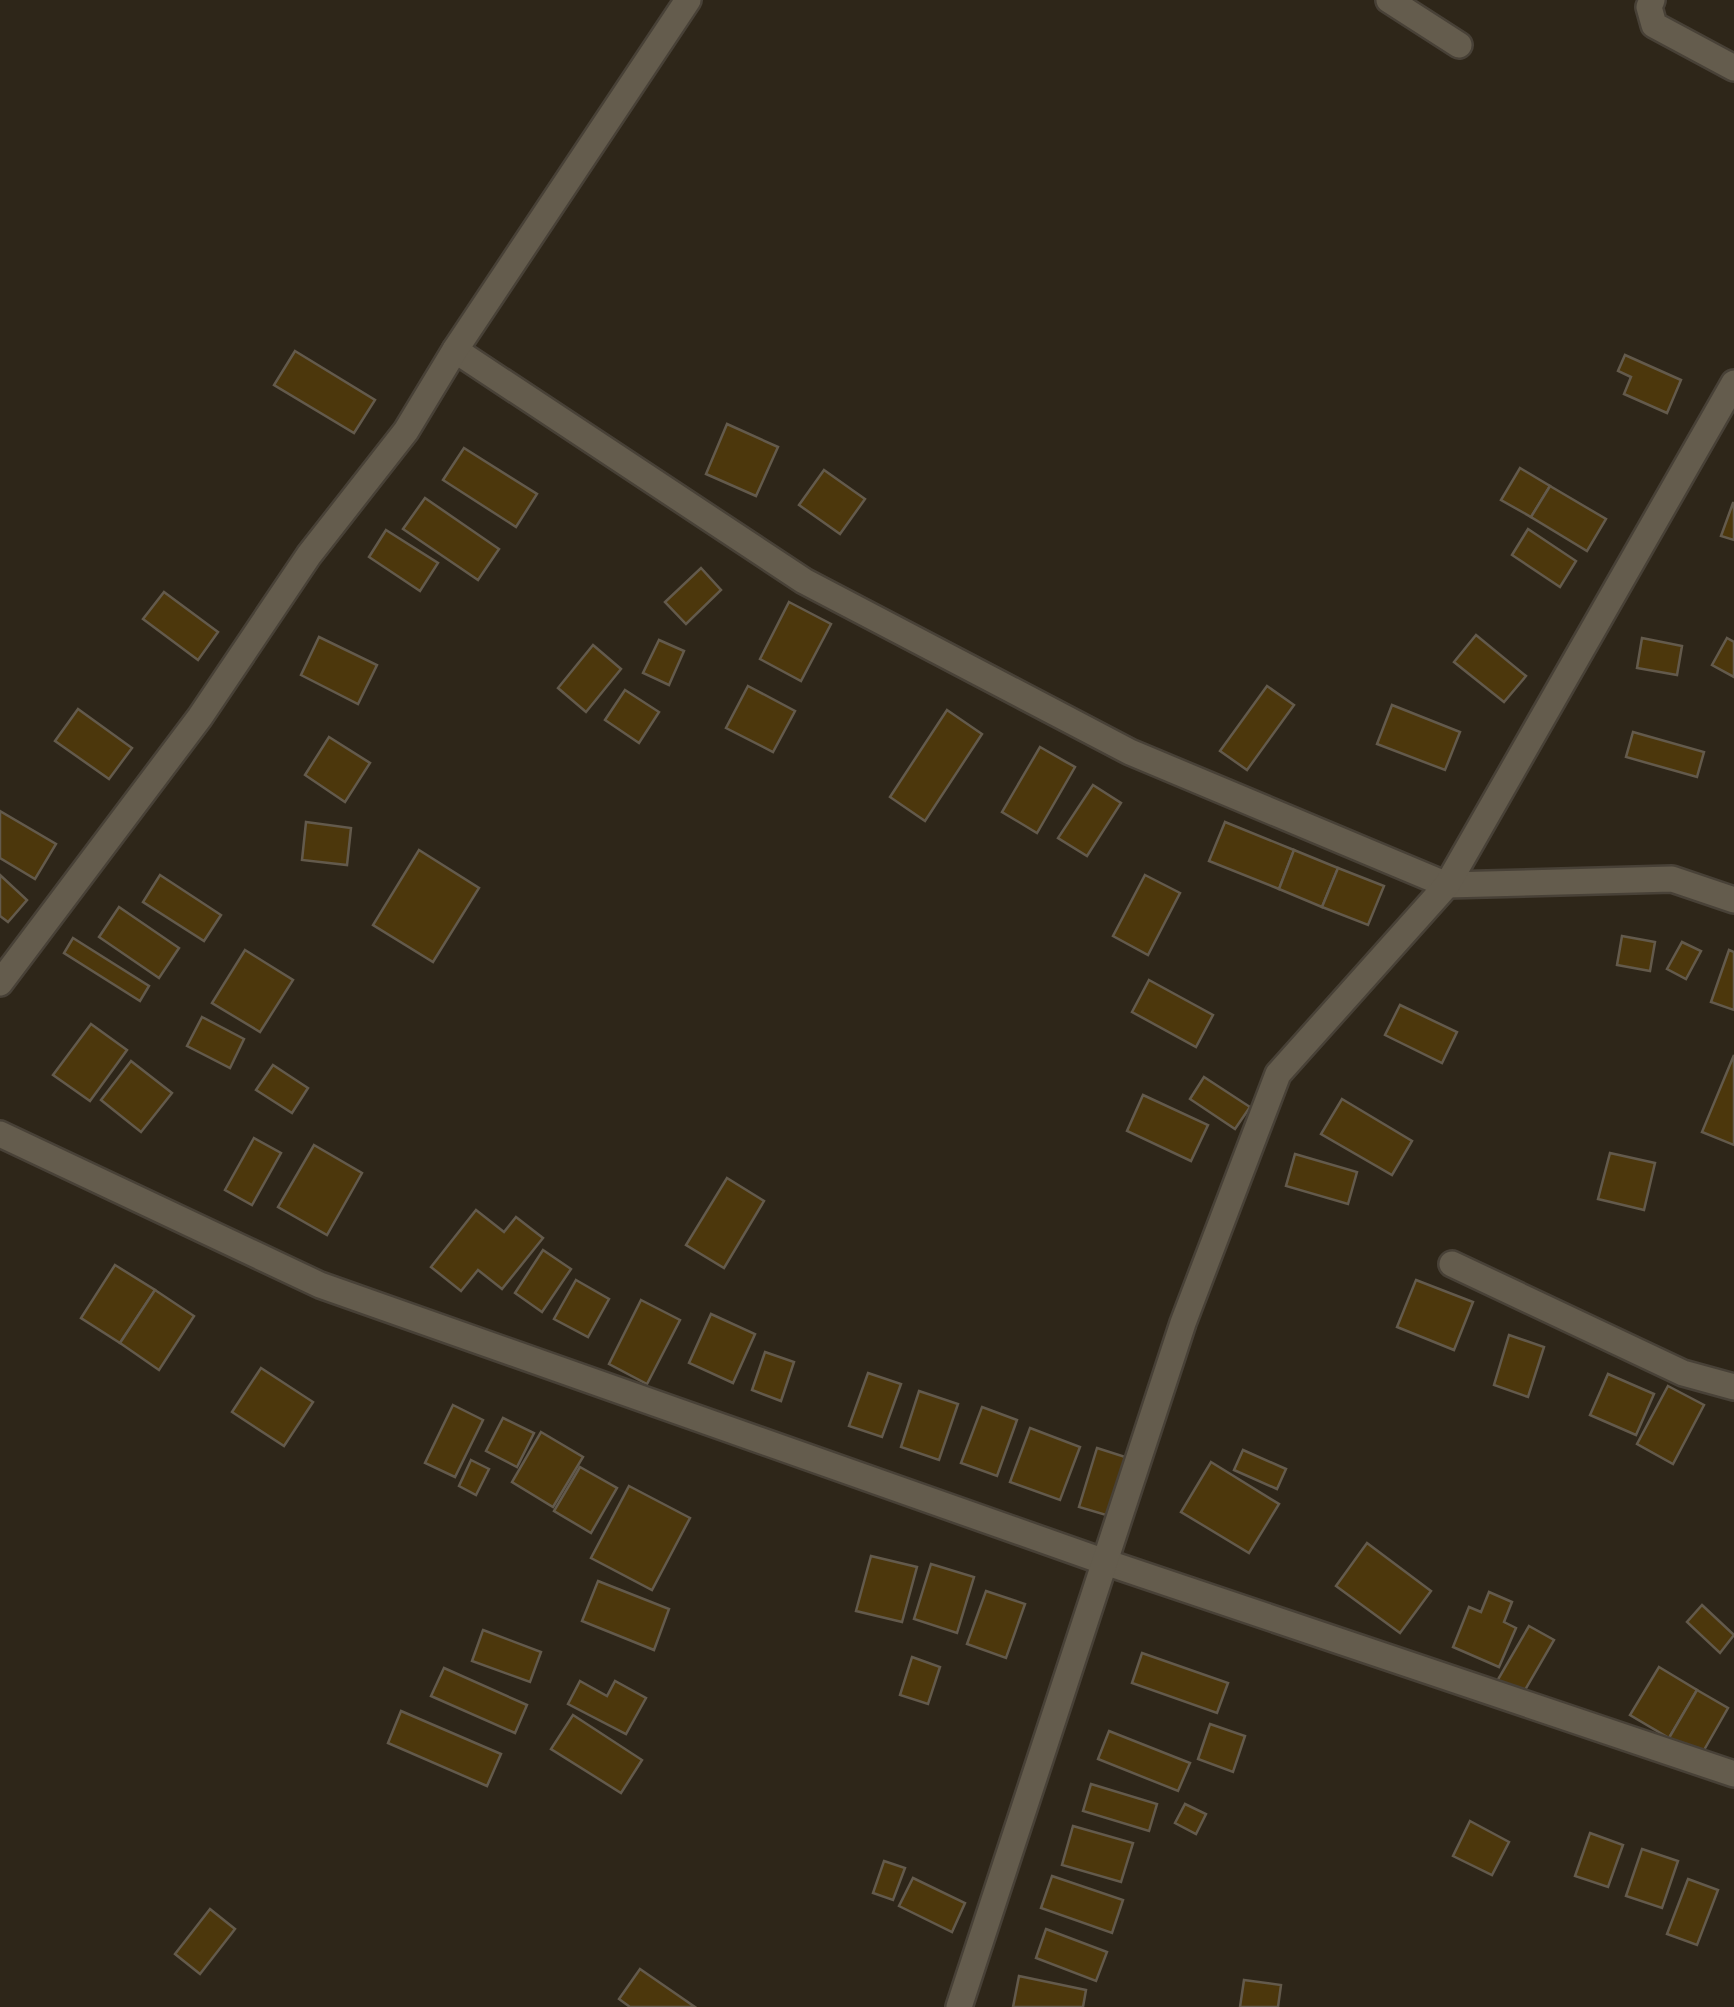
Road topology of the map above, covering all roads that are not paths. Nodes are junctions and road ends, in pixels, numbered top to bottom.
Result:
1 (688, 0) edge
2 (1389, 0) edge
3 (1652, 0) edge
4 (1459, 46) dead end
5 (1734, 68) edge
6 (455, 350) junction
7 (1734, 383) edge
8 (1447, 884) junction
9 (1734, 900) edge
10 (0, 983) edge
11 (0, 1134) edge
12 (1452, 1264) dead end
13 (1734, 1387) edge
14 (1105, 1562) junction
15 (1734, 1774) edge
16 (959, 2007) edge

1 - 6 street
2 - 4 street
3 - 5 street
6 - 8 street
6 - 10 street
7 - 8 street
8 - 9 street
8 - 14 street
11 - 14 street
12 - 13 street
14 - 15 street
14 - 16 street

